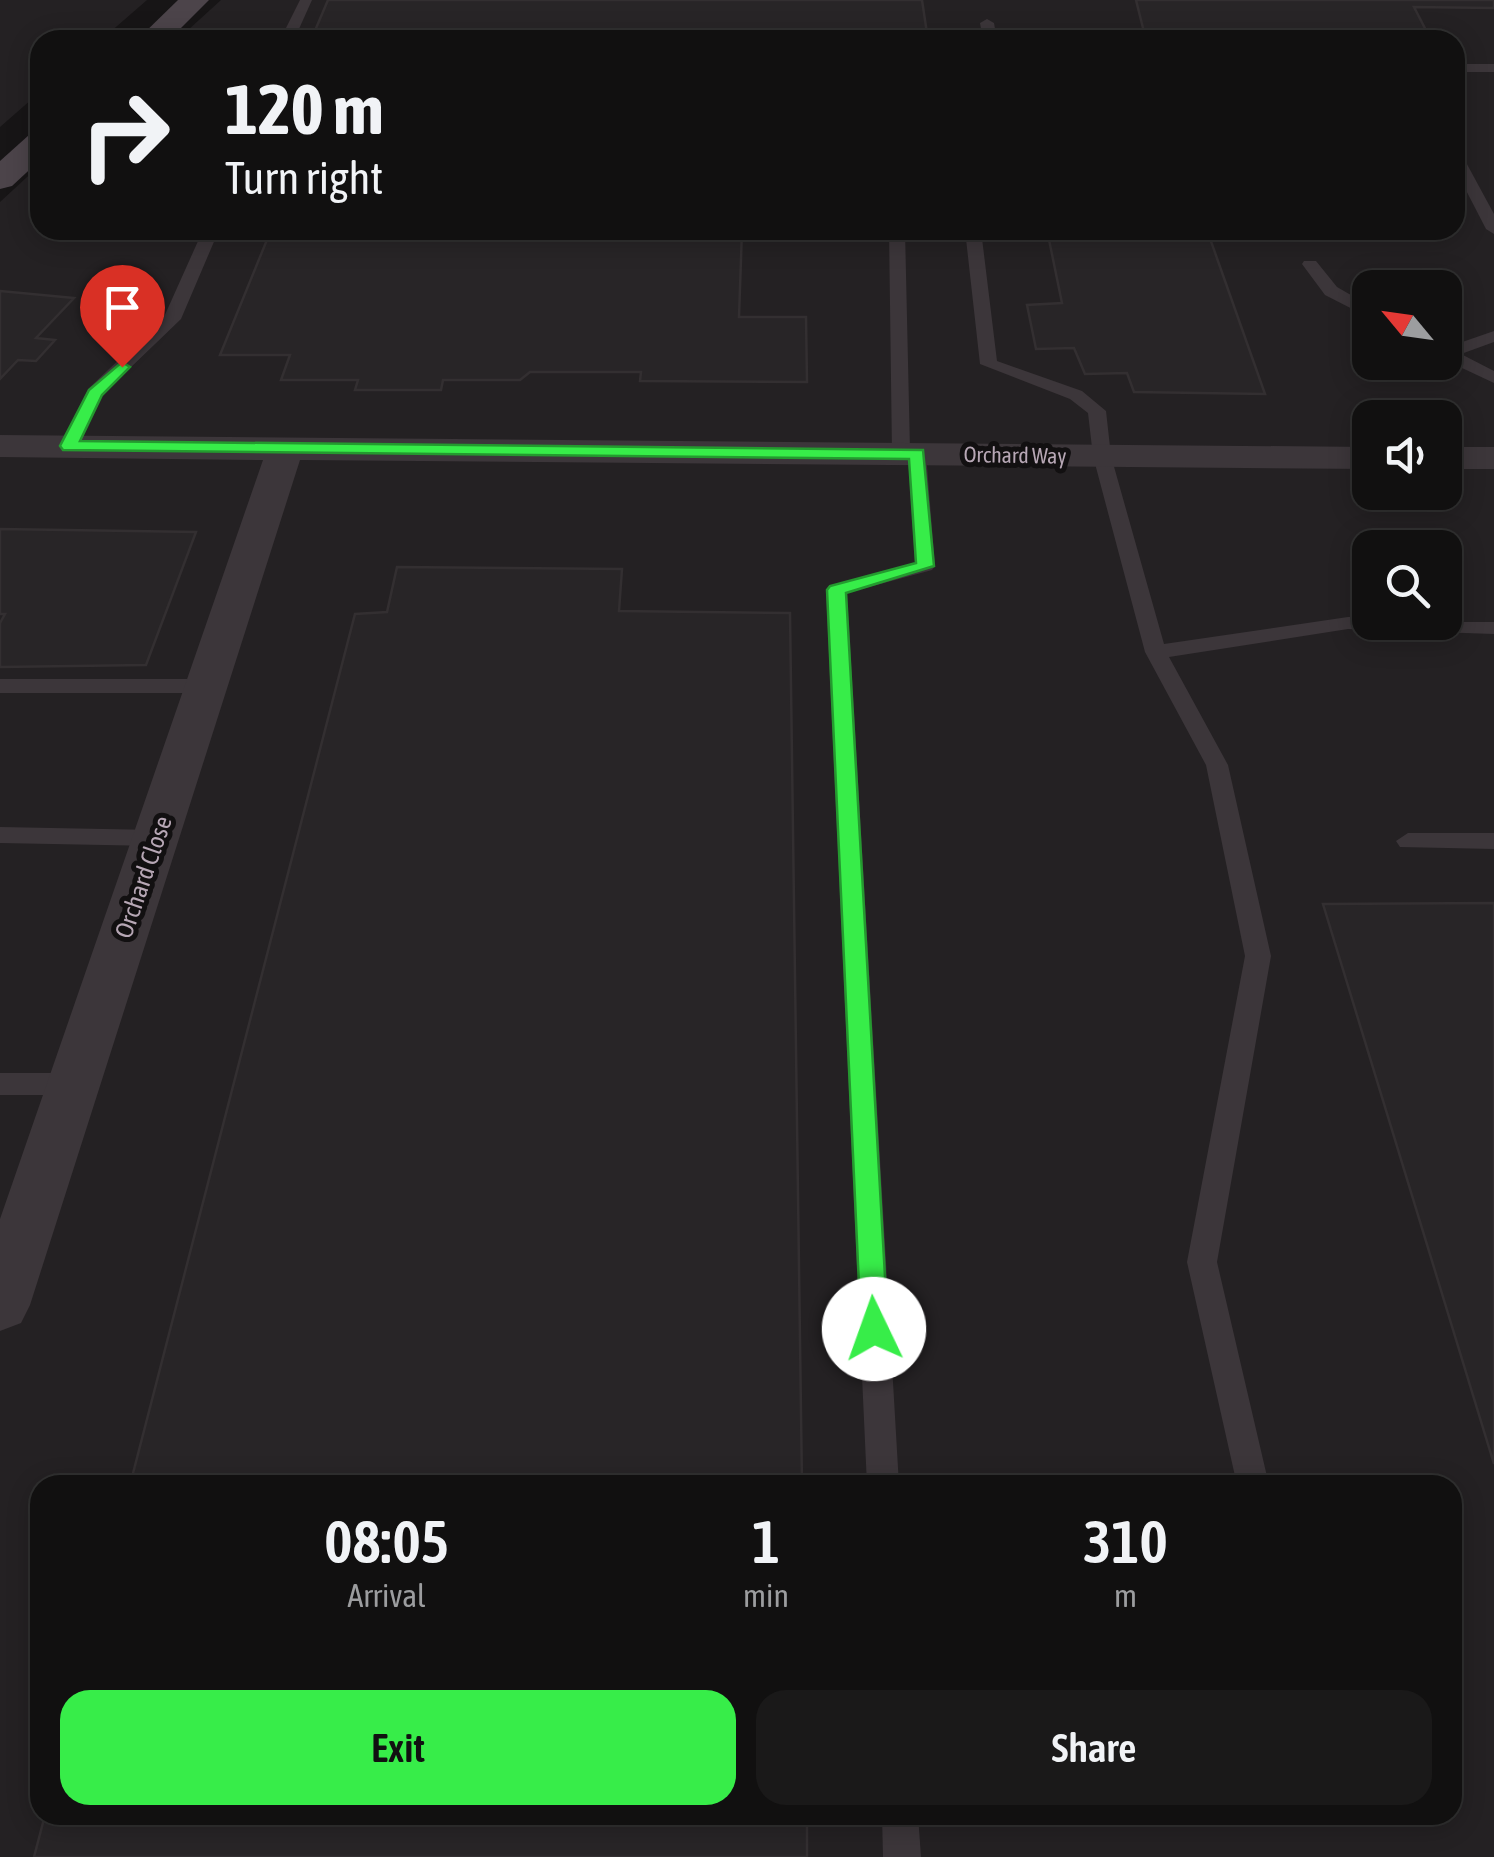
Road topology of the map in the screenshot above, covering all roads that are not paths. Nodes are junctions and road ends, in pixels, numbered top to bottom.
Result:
1 (196, 0) edge
2 (306, 0) edge
3 (987, 24) dead end
4 (163, 30) edge
5 (292, 30) edge
6 (988, 30) edge
7 (1465, 68) edge
8 (1494, 68) edge
9 (30, 151) edge
10 (1465, 175) edge
11 (0, 179) edge
12 (1494, 229) edge
13 (207, 240) edge
14 (898, 240) edge
15 (974, 240) edge
16 (1310, 264) dead end
17 (1352, 303) edge
18 (1494, 336) edge
19 (1462, 348) edge
20 (1462, 362) edge
21 (1494, 378) edge
22 (0, 446) edge
23 (69, 446) junction
24 (286, 449) junction
25 (909, 454) junction
26 (1102, 456) junction
27 (1352, 458) edge
28 (1462, 458) edge
29 (1494, 458) edge
30 (1494, 628) edge
31 (1156, 652) junction
32 (0, 686) edge
33 (207, 686) junction
34 (0, 835) edge
35 (156, 838) junction
36 (1408, 840) dead end
37 (1494, 840) edge
38 (0, 1084) edge
39 (73, 1084) junction
40 (0, 1305) edge
41 (882, 1475) edge
42 (1250, 1475) edge
43 (900, 1825) edge
44 (902, 1857) edge

1 - 4 main road
2 - 5 lane
3 - 6 lane
7 - 8 lane
9 - 11 main road
10 - 12 lane
13 - 23 lane
14 - 25 lane
15 - 26 lane
16 - 17 lane
18 - 19 lane
20 - 21 lane
22 - 23 street, Orchard Way
23 - 24 street, Orchard Way
24 - 25 street, Orchard Way
24 - 33 street, Orchard Close
25 - 26 street, Orchard Way
25 - 41 lane
26 - 27 street, Orchard Way
26 - 31 lane
28 - 29 street
30 - 31 lane
31 - 42 lane
32 - 33 lane
33 - 35 street, Orchard Close
34 - 35 lane
35 - 39 street, Orchard Close
36 - 37 lane
38 - 39 lane
39 - 40 street, Orchard Close
43 - 44 lane

